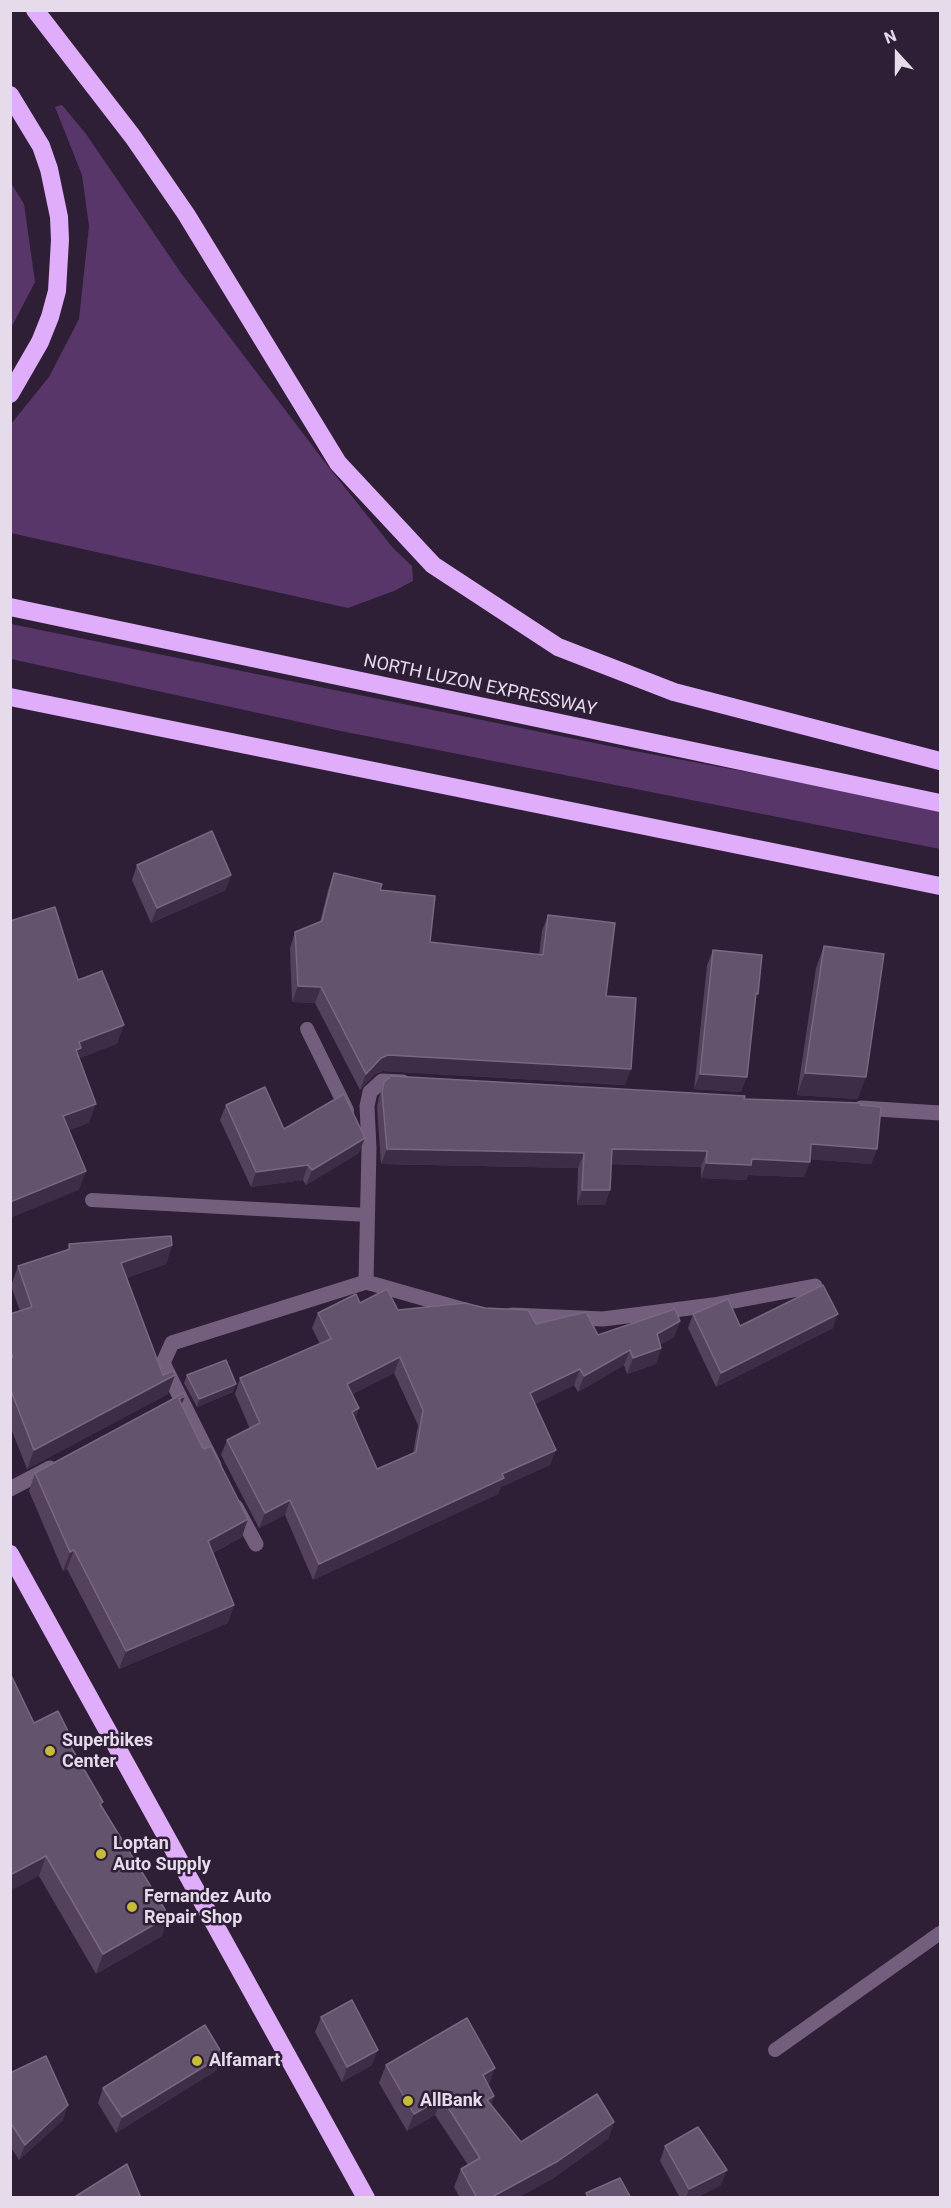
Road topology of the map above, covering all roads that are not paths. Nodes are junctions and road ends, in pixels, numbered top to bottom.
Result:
1 (35, 10) edge
2 (10, 95) edge
3 (10, 394) edge
4 (10, 607) edge
5 (10, 697) edge
6 (940, 761) edge
7 (940, 804) edge
8 (940, 886) edge
9 (307, 1029) dead end
10 (418, 1083) edge
11 (845, 1107) edge
12 (940, 1113) edge
13 (369, 1148) junction
14 (92, 1200) dead end
15 (368, 1215) junction
16 (366, 1282) junction
17 (815, 1286) edge
18 (63, 1461) edge
19 (10, 1489) edge
20 (256, 1545) dead end
21 (10, 1554) edge
22 (940, 1932) edge
23 (775, 2050) dead end
24 (366, 2198) edge

1 - 6 highway
2 - 3 highway
4 - 7 highway, NORTH LUZON EXPRESSWAY
5 - 8 highway
9 - 13 lane
10 - 13 street
11 - 12 street
13 - 15 street
14 - 15 lane
15 - 16 street
16 - 17 street
16 - 20 street
18 - 19 street
21 - 24 highway
22 - 23 lane

